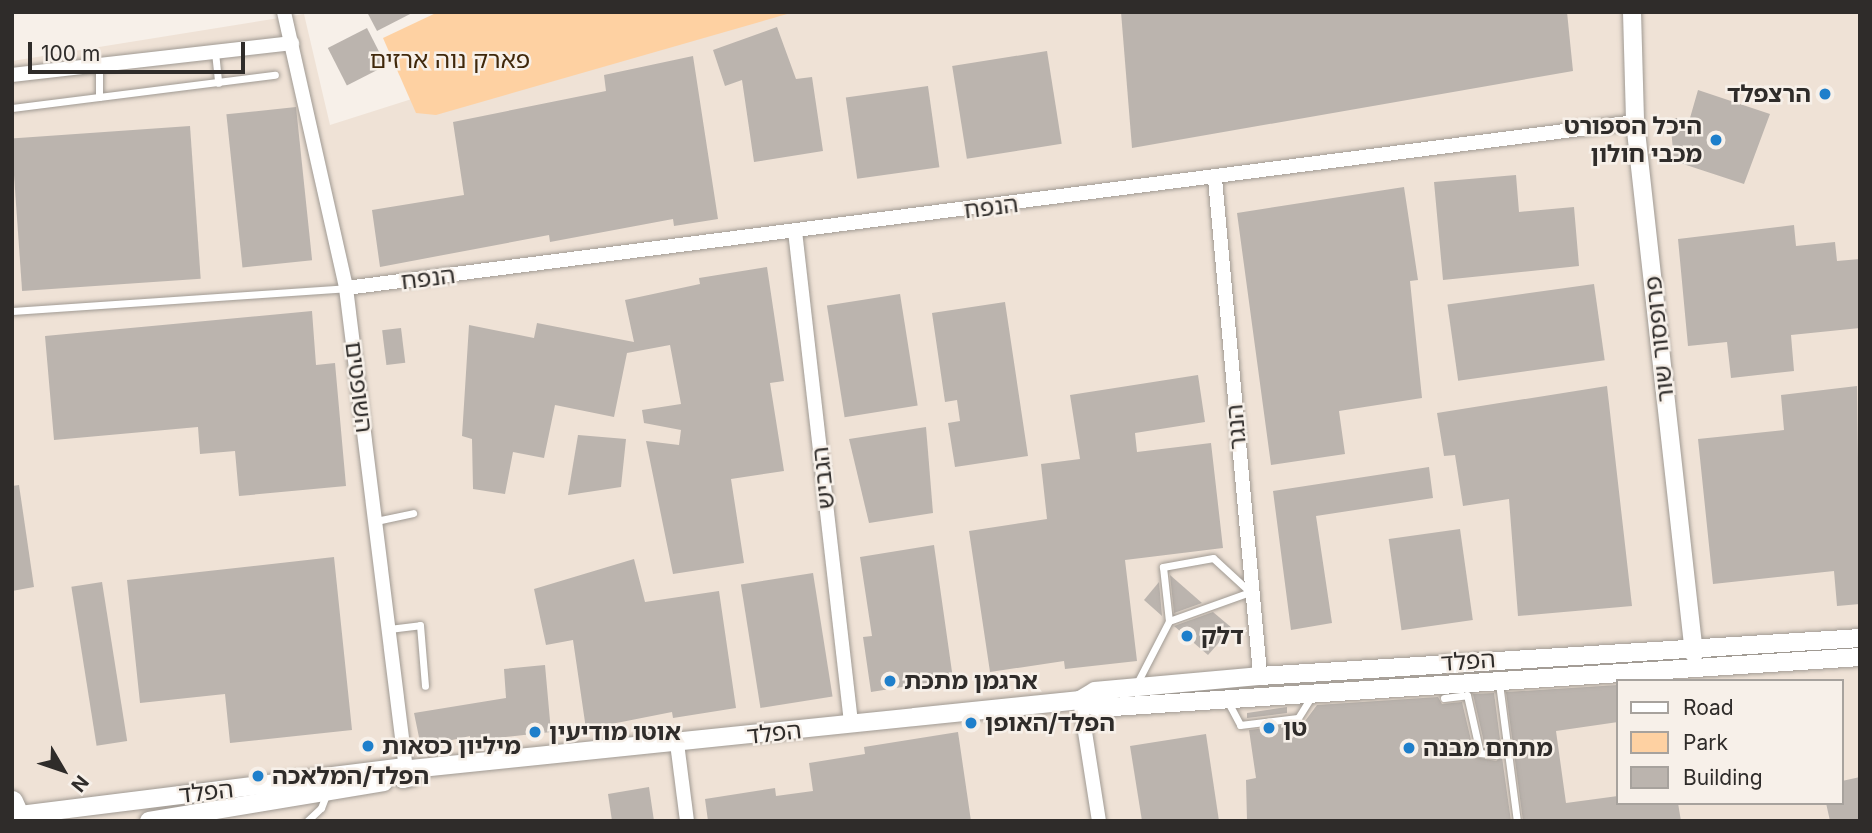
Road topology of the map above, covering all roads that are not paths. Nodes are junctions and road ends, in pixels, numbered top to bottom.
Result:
1 (284, 12) edge
2 (1632, 12) edge
3 (292, 43) junction
4 (214, 50) junction
5 (99, 65) junction
6 (12, 75) edge
7 (275, 75) dead end
8 (218, 83) junction
9 (99, 97) junction
10 (12, 108) edge
11 (1635, 122) junction
12 (1216, 179) junction
13 (795, 232) junction
14 (346, 288) junction
15 (12, 311) edge
16 (414, 513) dead end
17 (376, 521) junction
18 (1250, 592) junction
19 (1169, 621) junction
20 (389, 629) junction
21 (1860, 638) edge
22 (1693, 644) junction
23 (1860, 657) edge
24 (1695, 664) junction
25 (1260, 676) junction
26 (1498, 679) junction
27 (425, 686) dead end
28 (1135, 687) junction
29 (1315, 692) junction
30 (1226, 698) junction
31 (1444, 698) dead end
32 (1080, 700) junction
33 (850, 725) junction
34 (1506, 741) junction
35 (677, 743) junction
36 (406, 772) junction
37 (326, 794) junction
38 (16, 813) edge
39 (149, 821) edge
40 (307, 821) edge
41 (687, 821) edge
42 (1099, 821) edge
43 (1517, 821) edge

1 - 3 street, השופטים
2 - 11 street, פרופסור שור
3 - 4 street
3 - 14 street, השופטים
4 - 5 street
4 - 8 lane
5 - 6 street
5 - 9 lane
7 - 8 lane
8 - 9 lane
9 - 10 lane
11 - 12 street, הנפח
11 - 22 street, פרופסור שור
12 - 13 street, הנפח
12 - 18 street, הנגר
13 - 14 street, הנפח
13 - 33 street, הגביש
14 - 15 lane
14 - 17 street, השופטים
16 - 17 lane
17 - 20 street, השופטים
18 - 19 lane
18 - 19 lane
18 - 25 street, הנגר
19 - 28 lane
20 - 27 lane
20 - 36 street, השופטים
21 - 22 street, הפלד
22 - 24 street, פרופסור שור
22 - 25 street, הפלד
23 - 24 street, הפלד
24 - 26 street, הפלד
25 - 28 street, הפלד
26 - 29 street, הפלד
26 - 34 lane
28 - 32 street, הפלד
29 - 30 street, הפלד
29 - 30 lane
30 - 32 street, הפלד
31 - 34 lane
32 - 33 street, הפלד
32 - 42 street
33 - 35 street, הפלד
34 - 43 lane
35 - 36 street, הפלד
35 - 41 street
36 - 37 street, הפלד
36 - 38 street, הפלד
37 - 39 street, הפלד
37 - 40 lane

